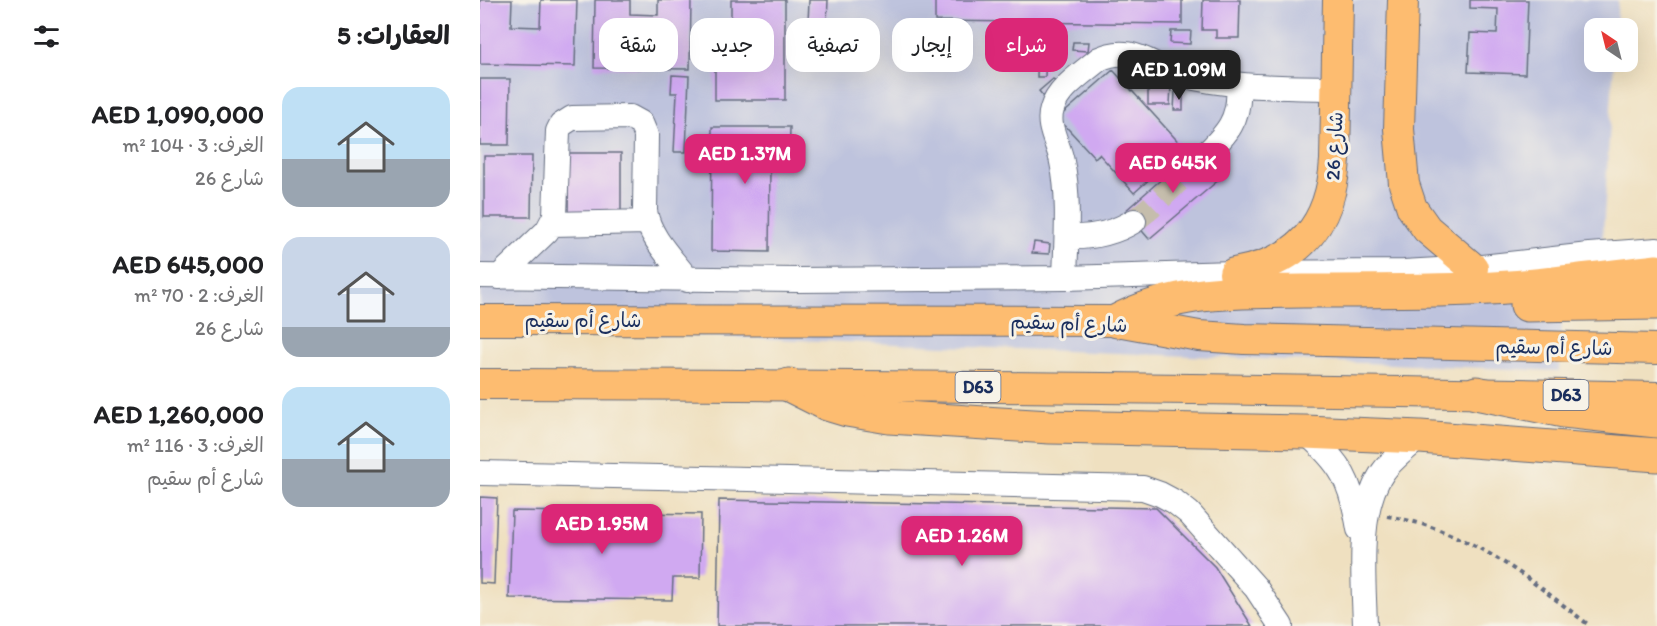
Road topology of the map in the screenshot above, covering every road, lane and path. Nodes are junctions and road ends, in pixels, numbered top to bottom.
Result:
1 (1338, 0) edge
2 (1403, 0) edge
3 (1238, 85) junction
4 (1336, 88) junction
5 (1203, 157) tunnel mouth
6 (1134, 221) tunnel mouth
7 (647, 222) junction
8 (552, 224) junction
9 (1067, 237) junction
10 (1657, 250) edge
11 (1473, 268) junction
12 (1657, 271) edge
13 (1234, 273) junction
14 (490, 276) edge
15 (1065, 278) junction
16 (688, 280) junction
17 (1657, 303) edge
18 (480, 320) edge
19 (1129, 324) junction
20 (1657, 349) edge
21 (480, 384) edge
22 (789, 385) junction
23 (1476, 393) junction
24 (1657, 397) edge
25 (1657, 420) edge
26 (1305, 432) junction
27 (1420, 437) junction
28 (1657, 455) edge
29 (480, 473) edge
30 (1368, 513) junction
31 (1363, 552) junction
32 (1281, 626) edge
33 (1365, 626) edge
34 (1590, 626) edge

1 - 4 main road, شارع 26
2 - 11 main road
3 - 4 street
3 - 5 street
3 - 9 street
4 - 13 main road, شارع 26
6 - 9 street
7 - 8 street
7 - 8 street
7 - 16 street
8 - 14 street
9 - 15 street
10 - 11 street
11 - 13 street
12 - 19 highway
13 - 15 street
14 - 16 street
15 - 16 street
17 - 19 highway
18 - 19 main road, شارع أم سقيم
19 - 20 main road, شارع أم سقيم
21 - 22 main road, D63
22 - 23 main road, D63
22 - 26 highway
23 - 24 main road, D63
23 - 25 highway
26 - 27 highway
26 - 31 street
27 - 28 highway
27 - 30 street
29 - 32 street
30 - 31 street
30 - 34 path
31 - 33 street

